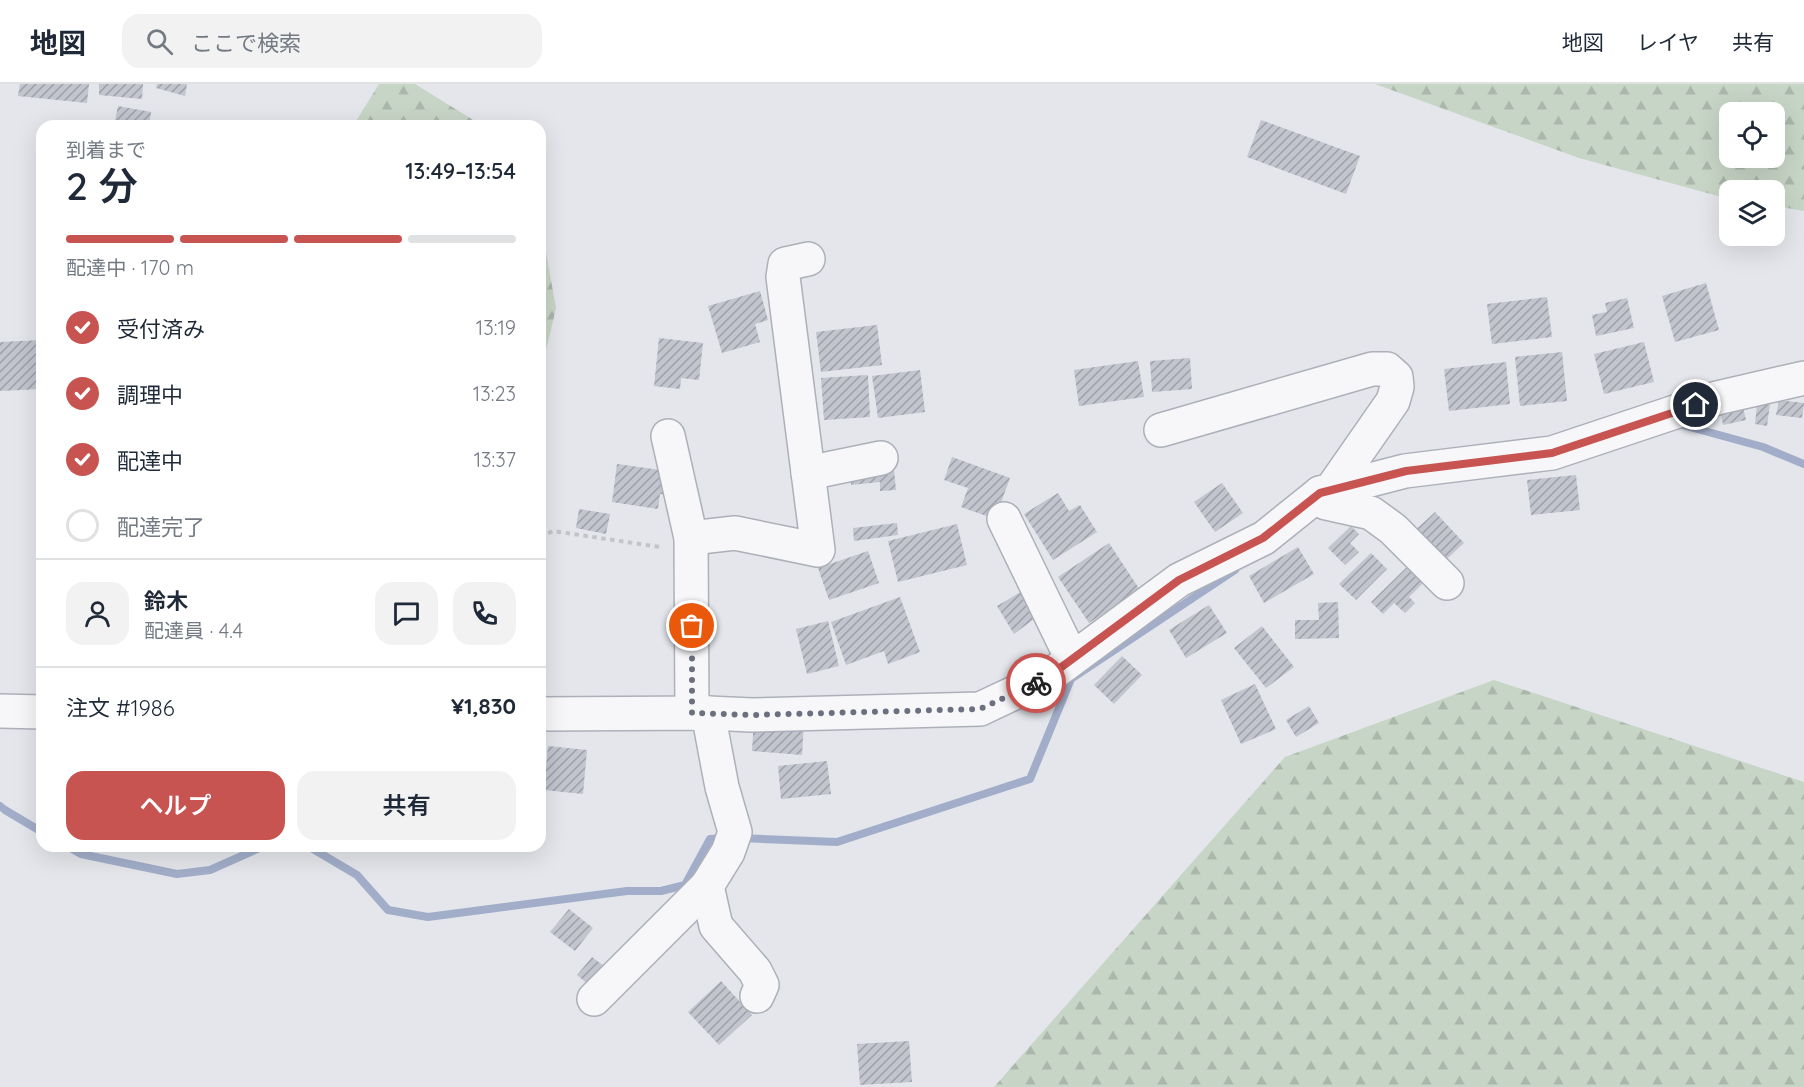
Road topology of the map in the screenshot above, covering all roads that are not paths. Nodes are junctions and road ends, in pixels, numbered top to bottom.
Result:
1 (808, 259) dead end
2 (1804, 378) edge
3 (1161, 430) dead end
4 (668, 436) dead end
5 (881, 458) dead end
6 (808, 472) junction
7 (1333, 499) junction
8 (1004, 519) dead end
9 (691, 538) junction
10 (1447, 583) dead end
11 (1072, 659) junction
12 (0, 711) edge
13 (36, 712) edge
14 (700, 713) junction
15 (546, 714) edge
16 (707, 886) junction
17 (757, 996) dead end
18 (594, 999) dead end

1 - 6 street
2 - 7 street
3 - 7 street
4 - 9 street
5 - 6 street
6 - 9 street
7 - 10 street
7 - 11 street
8 - 11 street
9 - 14 street
11 - 14 street
12 - 13 street
14 - 15 street
14 - 16 street
16 - 17 street
16 - 18 street

